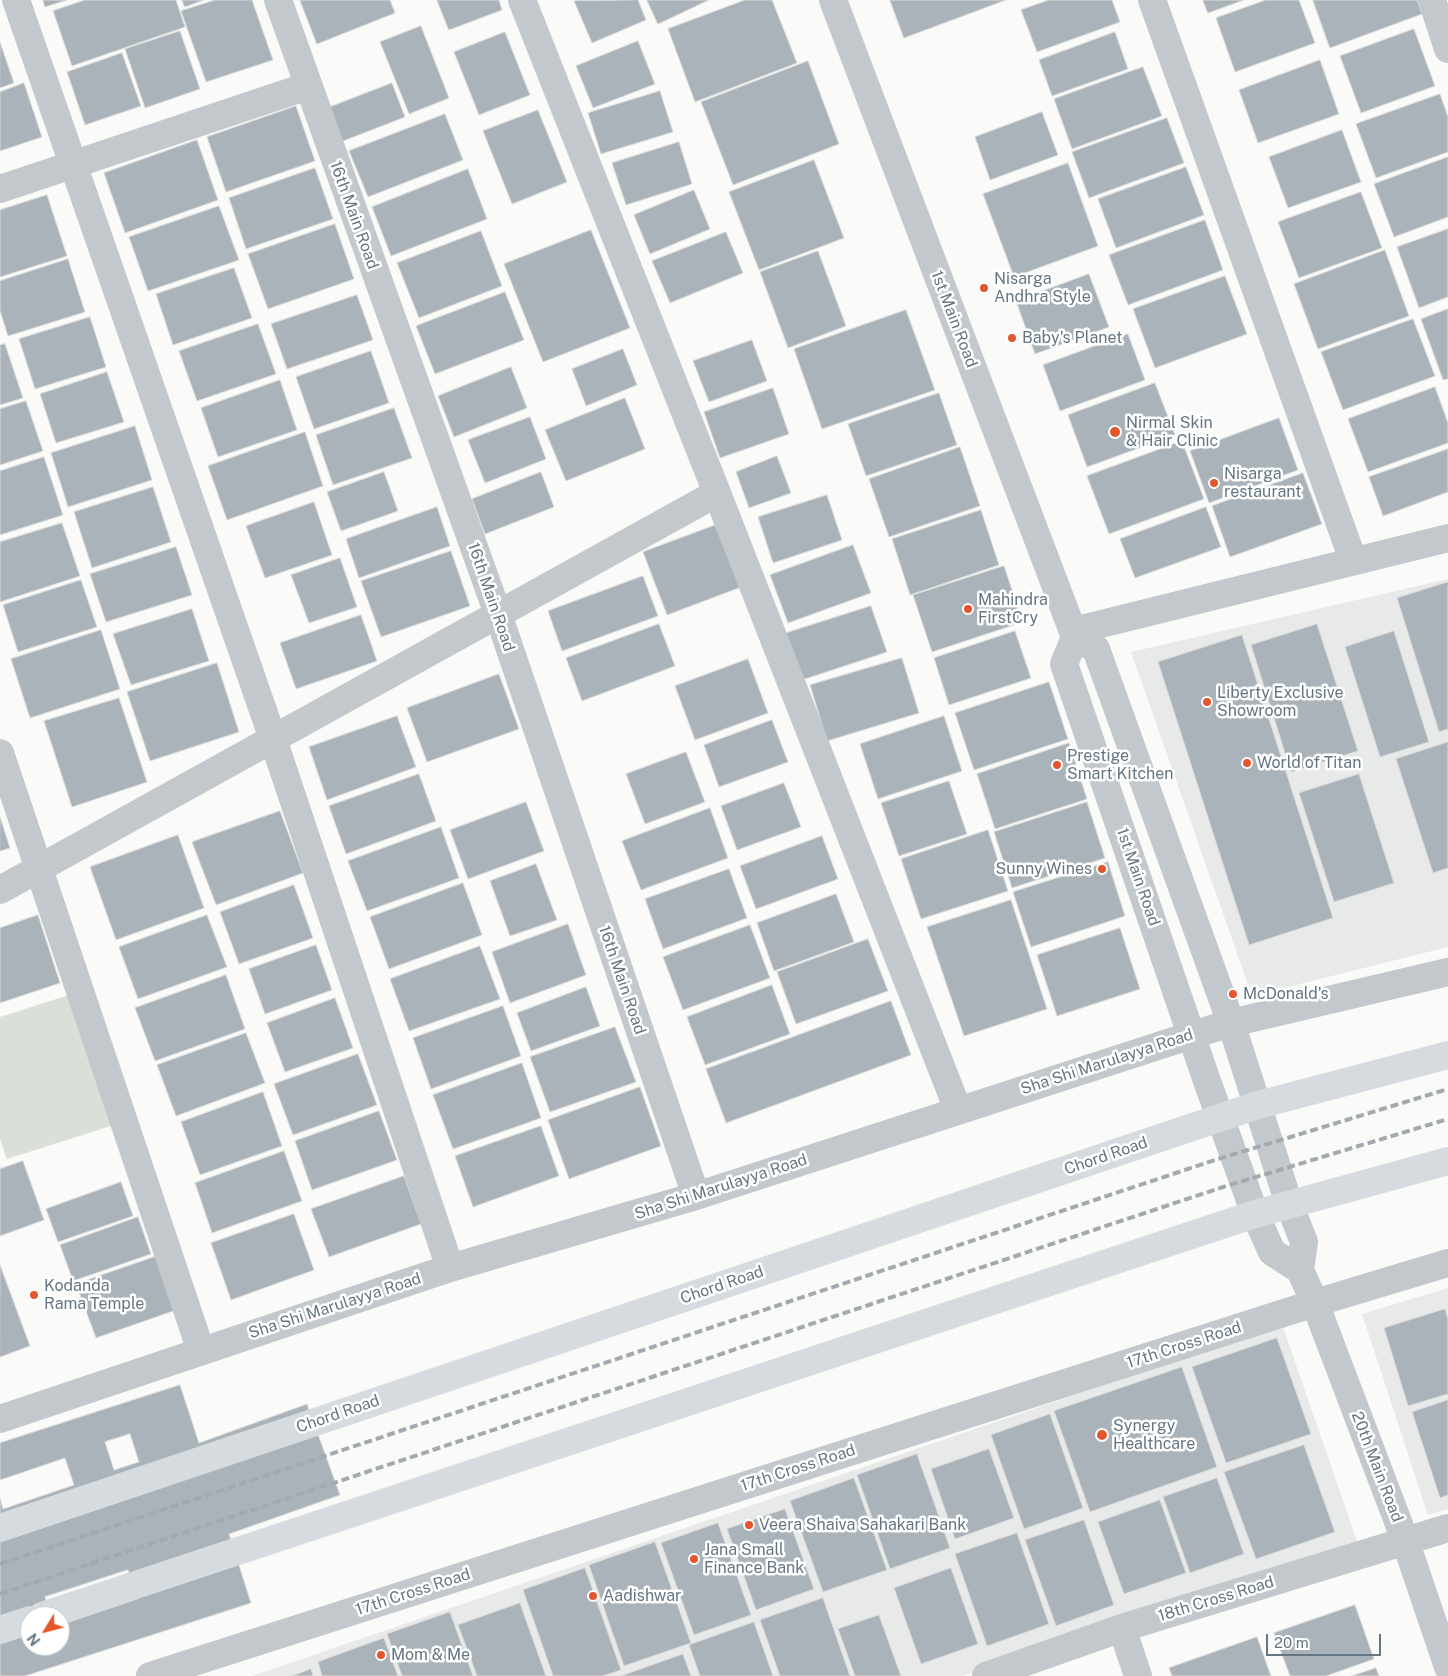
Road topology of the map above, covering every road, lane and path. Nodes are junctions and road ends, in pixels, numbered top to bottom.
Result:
1 (16, 0) edge
2 (278, 0) edge
3 (522, 0) edge
4 (833, 0) edge
5 (1152, 0) edge
6 (1432, 0) edge
7 (1448, 49) edge
8 (308, 86) junction
9 (74, 165) junction
10 (0, 189) edge
11 (718, 493) junction
12 (1448, 538) edge
13 (1353, 560) junction
14 (498, 614) junction
15 (1074, 634) junction
16 (273, 739) junction
17 (0, 753) edge
18 (38, 869) junction
19 (0, 890) edge
20 (1448, 972) edge
21 (1231, 1023) junction
22 (1192, 1035) junction
23 (1448, 1055) edge
24 (1258, 1105) junction
25 (958, 1110) junction
26 (1221, 1117) junction
27 (1448, 1161) edge
28 (696, 1196) junction
29 (1289, 1204) junction
30 (1255, 1214) junction
31 (1448, 1263) edge
32 (450, 1268) junction
33 (1300, 1270) junction
34 (1316, 1303) junction
35 (202, 1351) junction
36 (0, 1419) edge
37 (0, 1528) edge
38 (1448, 1528) edge
39 (1405, 1540) junction
40 (70, 1607) edge
41 (20, 1623) edge
42 (1122, 1628) junction
43 (0, 1630) edge
44 (1448, 1667) edge
45 (150, 1676) edge
46 (986, 1676) edge
47 (1138, 1676) edge

1 - 9 street
2 - 8 street, 16th Main Road
3 - 11 street
4 - 15 street, 1st Main Road
5 - 13 street
6 - 7 street
8 - 9 street
8 - 14 street, 16th Main Road
9 - 10 street
9 - 16 street
11 - 14 street
11 - 25 street
12 - 13 street
13 - 15 street
14 - 16 street
14 - 28 street, 16th Main Road
15 - 21 street
15 - 22 street, 1st Main Road
16 - 18 street
16 - 32 street
17 - 18 street
18 - 19 street
18 - 35 street
20 - 21 street, Sha Shi Marulayya Road
21 - 22 street, Sha Shi Marulayya Road
21 - 24 street
22 - 25 street, Sha Shi Marulayya Road
22 - 26 street, 1st Main Road
23 - 24 main road, Chord Road
24 - 26 main road, Chord Road
24 - 29 street
25 - 28 street, Sha Shi Marulayya Road
26 - 30 street
26 - 37 main road, Chord Road
27 - 29 main road
28 - 32 street, Sha Shi Marulayya Road
29 - 30 main road
29 - 33 street
30 - 33 street
30 - 40 main road
31 - 34 street, 17th Cross Road
32 - 35 street, Sha Shi Marulayya Road
33 - 34 street, 20th Main Road
34 - 39 street, 20th Main Road
34 - 45 street, 17th Cross Road
35 - 36 street, Sha Shi Marulayya Road
38 - 39 street, 18th Cross Road
39 - 42 street, 18th Cross Road
39 - 44 street, 20th Main Road
41 - 43 main road
42 - 46 street, 18th Cross Road
42 - 47 street

